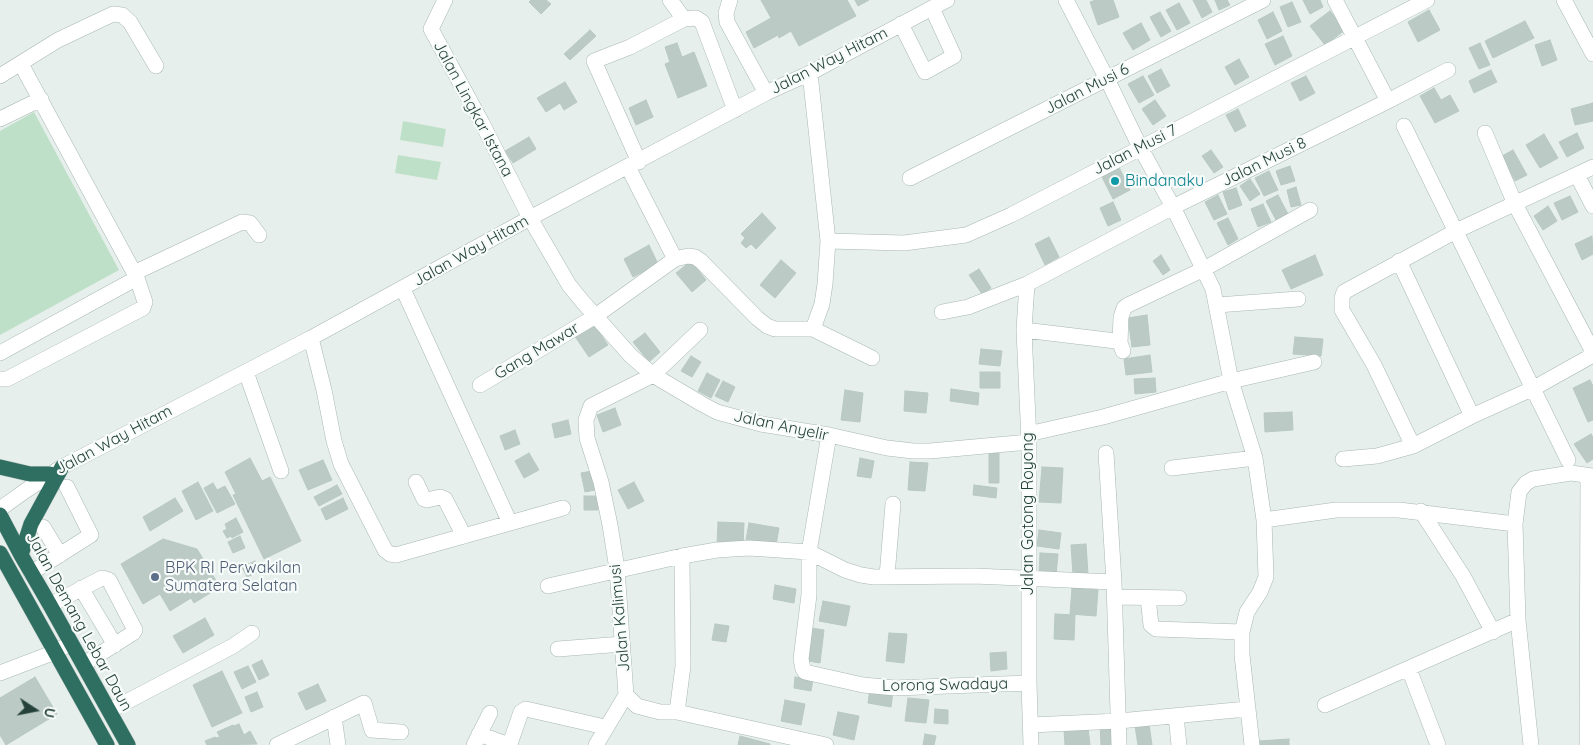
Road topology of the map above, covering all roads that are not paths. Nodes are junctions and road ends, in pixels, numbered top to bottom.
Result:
1 (445, 0) edge
2 (670, 0) edge
3 (730, 0) edge
4 (947, 0) edge
5 (1066, 0) edge
6 (1263, 0) edge
7 (1334, 0) edge
8 (1427, 0) edge
9 (1564, 0) edge
10 (932, 8) junction
11 (684, 19) junction
12 (902, 24) junction
13 (1353, 38) junction
14 (1593, 54) edge
15 (21, 64) junction
16 (156, 66) dead end
17 (1448, 70) dead end
18 (810, 73) junction
19 (0, 76) edge
20 (1107, 79) junction
21 (766, 93) junction
22 (41, 99) junction
23 (1388, 101) junction
24 (735, 110) junction
25 (0, 120) edge
26 (1404, 126) dead end
27 (1485, 133) dead end
28 (1140, 147) junction
29 (633, 164) junction
30 (1593, 167) edge
31 (1577, 174) junction
32 (910, 178) dead end
33 (1515, 204) junction
34 (1593, 206) edge
35 (1173, 207) junction
36 (1310, 210) dead end
37 (530, 218) junction
38 (1456, 231) junction
39 (259, 235) dead end
40 (828, 241) junction
41 (675, 259) junction
42 (1399, 262) junction
43 (1204, 269) junction
44 (136, 275) junction
45 (1027, 284) junction
46 (403, 289) junction
47 (1298, 299) dead end
48 (1216, 305) junction
49 (942, 312) dead end
50 (594, 317) junction
51 (813, 329) junction
52 (700, 330) dead end
53 (1024, 330) junction
54 (311, 338) junction
55 (0, 353) edge
56 (1593, 353) edge
57 (872, 358) dead end
58 (1314, 362) dead end
59 (246, 372) junction
60 (653, 374) junction
61 (0, 379) edge
62 (1231, 382) junction
63 (480, 385) dead end
64 (1534, 388) junction
65 (1472, 416) junction
66 (829, 436) junction
67 (1028, 438) junction
68 (1413, 446) junction
69 (1106, 453) dead end
70 (1255, 458) junction
71 (1343, 459) dead end
72 (1568, 460) dead end
73 (0, 466) edge
74 (1172, 468) dead end
75 (56, 470) junction
76 (281, 471) dead end
77 (1590, 476) edge
78 (416, 482) dead end
79 (67, 487) dead end
80 (893, 504) dead end
81 (563, 508) dead end
82 (0, 509) edge
83 (1421, 511) junction
84 (0, 515) edge
85 (1264, 520) junction
86 (510, 523) junction
87 (1515, 524) junction
88 (43, 527) dead end
89 (464, 536) junction
90 (809, 552) junction
91 (0, 553) edge
92 (21, 555) junction
93 (60, 555) junction
94 (682, 556) junction
95 (617, 569) junction
96 (5, 573) edge
97 (31, 573) junction
98 (887, 576) junction
99 (1028, 578) junction
100 (548, 586) dead end
101 (81, 588) junction
102 (1114, 590) junction
103 (1148, 598) junction
104 (1179, 598) dead end
105 (50, 605) junction
106 (1518, 620) junction
107 (1242, 632) junction
108 (1493, 632) junction
109 (252, 633) dead end
110 (71, 643) junction
111 (623, 644) junction
112 (114, 645) junction
113 (558, 649) dead end
114 (55, 652) junction
115 (84, 664) junction
116 (1409, 668) junction
117 (0, 673) edge
118 (1029, 683) junction
119 (626, 695) junction
120 (1325, 706) dead end
121 (1247, 710) junction
122 (109, 711) junction
123 (677, 712) junction
124 (490, 714) dead end
125 (1176, 716) junction
126 (334, 718) junction
127 (1119, 721) junction
128 (1030, 725) junction
129 (605, 727) junction
130 (401, 732) dead end
131 (477, 740) edge
132 (107, 745) edge
133 (128, 745) edge
134 (277, 745) edge
135 (338, 745) edge
136 (596, 745) edge
137 (826, 745) edge
138 (1031, 745) edge
139 (1119, 745) edge
140 (1179, 745) edge
141 (1252, 745) edge
142 (1438, 745) edge
143 (1531, 745) edge
144 (1588, 745) edge

1 - 37 street, Jalan Lingkar Istana
2 - 11 street
3 - 21 street
4 - 10 street, Jalan Way Hitam
5 - 20 street
6 - 20 street, Jalan Musi 6
7 - 13 street
8 - 13 street, Jalan Musi 7
9 - 14 street
10 - 12 street, Jalan Way Hitam
10 - 12 street
11 - 24 street
11 - 29 street
12 - 18 street, Jalan Way Hitam
13 - 23 street
13 - 28 street, Jalan Musi 7
15 - 16 street
15 - 19 street
15 - 22 street
17 - 23 street, Jalan Musi 8
18 - 21 street, Jalan Way Hitam
18 - 40 street
20 - 28 street
20 - 32 street, Jalan Musi 6
21 - 24 street, Jalan Way Hitam
22 - 25 street
22 - 44 street
23 - 35 street, Jalan Musi 8
24 - 29 street, Jalan Way Hitam
26 - 38 street
27 - 33 street
28 - 35 street
28 - 40 street, Jalan Musi 7
29 - 37 street, Jalan Way Hitam
29 - 41 street
30 - 31 street
31 - 33 street
31 - 34 street
33 - 38 street
33 - 56 street
35 - 43 street
35 - 45 street, Jalan Musi 8
36 - 43 street
37 - 46 street, Jalan Way Hitam
37 - 50 street, Jalan Anyelir
38 - 42 street
38 - 64 street
39 - 44 street
40 - 51 street
41 - 50 street, Gang Mawar
41 - 51 street
42 - 65 street
42 - 68 street
43 - 48 street
43 - 53 street
44 - 55 street
44 - 61 street
45 - 49 street, Jalan Musi 8
45 - 53 street, Jalan Gotong Royong
46 - 54 street, Jalan Way Hitam
46 - 86 street
47 - 48 street
48 - 62 street
50 - 60 street, Jalan Anyelir
50 - 63 street, Gang Mawar
51 - 57 street
52 - 60 street, Jalan Kalimusi
53 - 67 street, Jalan Gotong Royong
54 - 59 street, Jalan Way Hitam
54 - 89 street
56 - 64 street
58 - 62 street, Jalan Anyelir
59 - 75 street, Jalan Way Hitam
59 - 76 street
60 - 66 street, Jalan Anyelir
60 - 95 street, Jalan Kalimusi
62 - 67 street, Jalan Anyelir
62 - 70 street
64 - 65 street
64 - 72 street
65 - 68 street
66 - 67 street, Jalan Anyelir
66 - 90 street
67 - 99 street, Jalan Gotong Royong
68 - 71 street
69 - 102 street
70 - 74 street
70 - 85 street
73 - 75 highway
75 - 82 street, Jalan Way Hitam
75 - 92 highway
77 - 87 street
77 - 144 street
78 - 89 street
79 - 93 street
80 - 98 street
81 - 86 street
83 - 85 street
83 - 87 street
83 - 108 street
84 - 92 highway, Jalan Demang Lebar Daun
85 - 107 street
86 - 89 street
87 - 106 street
88 - 93 street
90 - 94 street
90 - 98 street
90 - 118 street, Lorong Swadaya
91 - 96 highway
92 - 97 highway, Jalan Demang Lebar Daun
93 - 97 street
94 - 95 street
94 - 123 street
95 - 100 street
95 - 111 street, Jalan Kalimusi
96 - 114 highway
97 - 105 highway, Jalan Demang Lebar Daun
98 - 99 street
99 - 102 street
99 - 118 street, Jalan Gotong Royong
101 - 105 street
101 - 112 street
101 - 112 street
102 - 103 street
102 - 127 street
103 - 104 street
103 - 107 street
105 - 110 highway, Jalan Demang Lebar Daun
106 - 108 street
106 - 143 street
107 - 121 street
108 - 116 street
109 - 122 street
110 - 114 street
110 - 115 highway, Jalan Demang Lebar Daun
111 - 113 street
111 - 119 street, Jalan Kalimusi
112 - 115 street
114 - 117 street
114 - 132 highway
115 - 122 highway, Jalan Demang Lebar Daun
116 - 120 street
116 - 142 street
118 - 128 street, Jalan Gotong Royong
119 - 123 street, Jalan Kalimusi
119 - 129 street
121 - 125 street
121 - 141 street
122 - 133 highway, Jalan Demang Lebar Daun
123 - 137 street, Jalan Kalimusi
124 - 131 street
125 - 127 street
125 - 140 street
126 - 130 street
126 - 134 street
126 - 135 street
127 - 128 street
127 - 139 street
128 - 138 street, Jalan Gotong Royong
129 - 131 street
129 - 136 street

